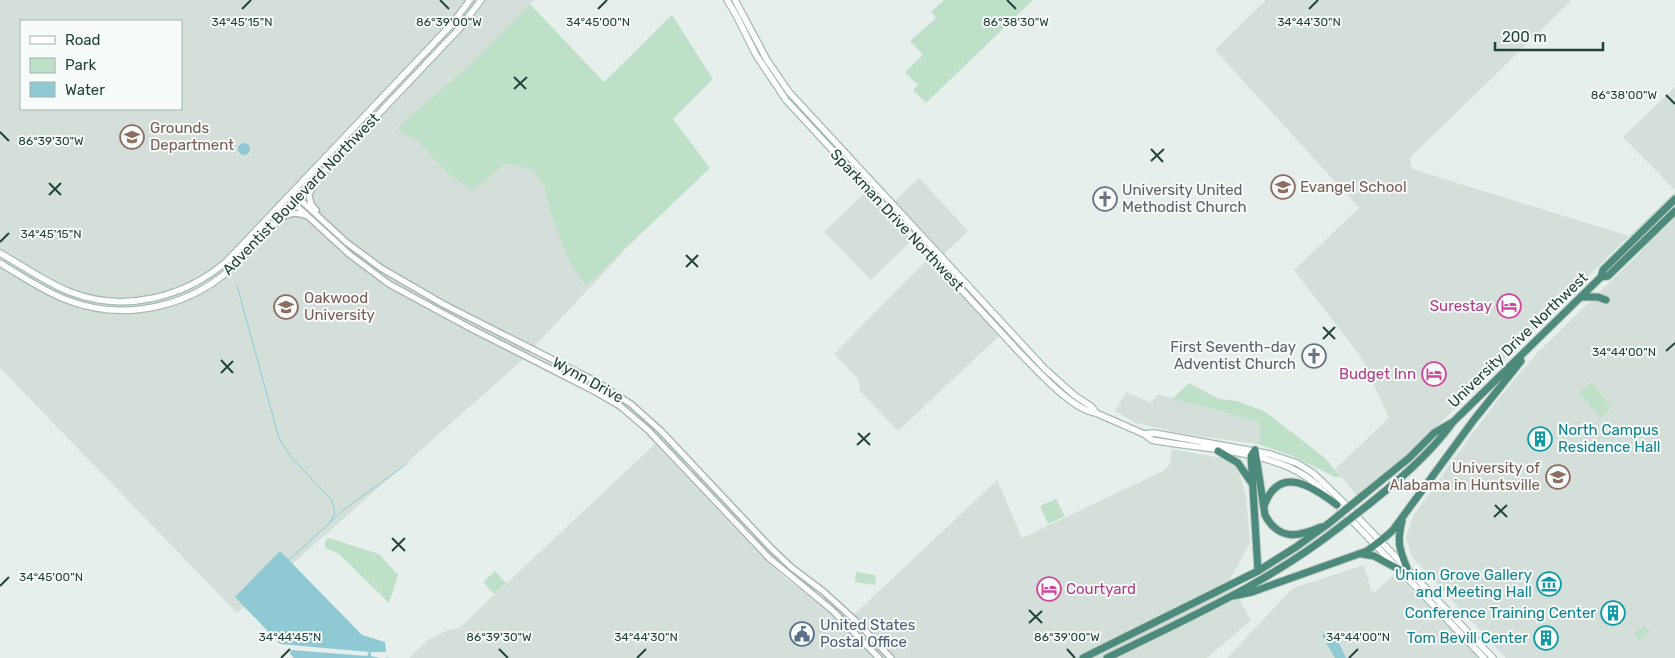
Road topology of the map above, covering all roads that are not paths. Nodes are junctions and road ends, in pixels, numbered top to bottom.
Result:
1 (470, 0) edge
2 (481, 0) edge
3 (727, 0) edge
4 (734, 0) edge
5 (316, 180) junction
6 (290, 194) junction
7 (1675, 199) edge
8 (297, 200) junction
9 (1662, 211) junction
10 (1675, 211) edge
11 (311, 218) junction
12 (279, 219) junction
13 (1653, 220) junction
14 (1660, 225) junction
15 (332, 229) junction
16 (1650, 235) junction
17 (247, 239) junction
18 (0, 253) edge
19 (0, 263) edge
20 (226, 273) junction
21 (1601, 277) junction
22 (1582, 297) junction
23 (1606, 300) dead end
24 (1550, 327) junction
25 (1096, 412) junction
26 (1453, 422) junction
27 (1144, 434) junction
28 (1421, 446) junction
29 (1218, 451) junction
30 (1254, 455) junction
31 (1252, 483) junction
32 (1392, 486) junction
33 (1337, 505) junction
34 (1264, 506) junction
35 (1402, 518) junction
36 (1328, 524) junction
37 (1377, 542) junction
38 (1359, 554) junction
39 (1403, 569) junction
40 (1258, 571) junction
41 (1233, 596) junction
42 (879, 658) edge
43 (891, 658) edge
44 (1083, 658) edge
45 (1107, 658) edge
46 (1484, 658) edge
47 (1493, 658) edge

1 - 6 main road, Adventist Boulevard Northwest
2 - 5 main road, Adventist Boulevard Northwest
3 - 25 main road, Sparkman Drive Northwest
4 - 25 main road, Sparkman Drive Northwest
5 - 8 main road, Adventist Boulevard Northwest
5 - 15 street
6 - 8 street, Wynn Drive
6 - 17 main road, Adventist Boulevard Northwest
7 - 9 highway, University Drive Northwest
8 - 11 street, Wynn Drive
8 - 12 main road, Adventist Boulevard Northwest
8 - 15 street, Wynn Drive
9 - 13 highway, University Drive Northwest
9 - 14 highway
10 - 14 highway, University Drive Northwest
11 - 12 street
11 - 42 street, Wynn Drive
12 - 20 main road, Adventist Boulevard Northwest
13 - 16 highway
13 - 21 highway, University Drive Northwest
14 - 16 highway, University Drive Northwest
15 - 43 street, Wynn Drive
16 - 21 highway, University Drive Northwest
17 - 18 main road, Adventist Boulevard Northwest
17 - 20 main road
19 - 20 main road, Adventist Boulevard Northwest
21 - 22 highway, University Drive Northwest
22 - 23 highway
22 - 24 highway, University Drive Northwest
24 - 26 highway, University Drive Northwest
24 - 35 highway
25 - 27 main road, Sparkman Drive Northwest
26 - 28 highway, University Drive Northwest
26 - 32 highway, University Drive Northwest
27 - 29 main road, Sparkman Drive Northwest
27 - 30 main road, Sparkman Drive Northwest
28 - 32 highway
28 - 36 highway, University Drive Northwest, bridge
29 - 30 main road, Sparkman Drive Northwest
29 - 31 highway
30 - 31 highway
30 - 33 main road, Sparkman Drive Northwest
30 - 34 highway
30 - 37 main road, Sparkman Drive Northwest
31 - 40 highway
32 - 41 highway, University Drive Northwest, bridge
33 - 34 highway
33 - 37 main road, Sparkman Drive Northwest
34 - 36 highway
35 - 37 highway
35 - 39 highway
36 - 40 highway, University Drive Northwest
37 - 38 highway
37 - 39 main road, Sparkman Drive Northwest
38 - 39 highway
38 - 41 highway
39 - 46 main road, Sparkman Drive Northwest
39 - 47 main road, Sparkman Drive Northwest
40 - 44 highway, University Drive Northwest
41 - 45 highway, University Drive Northwest

